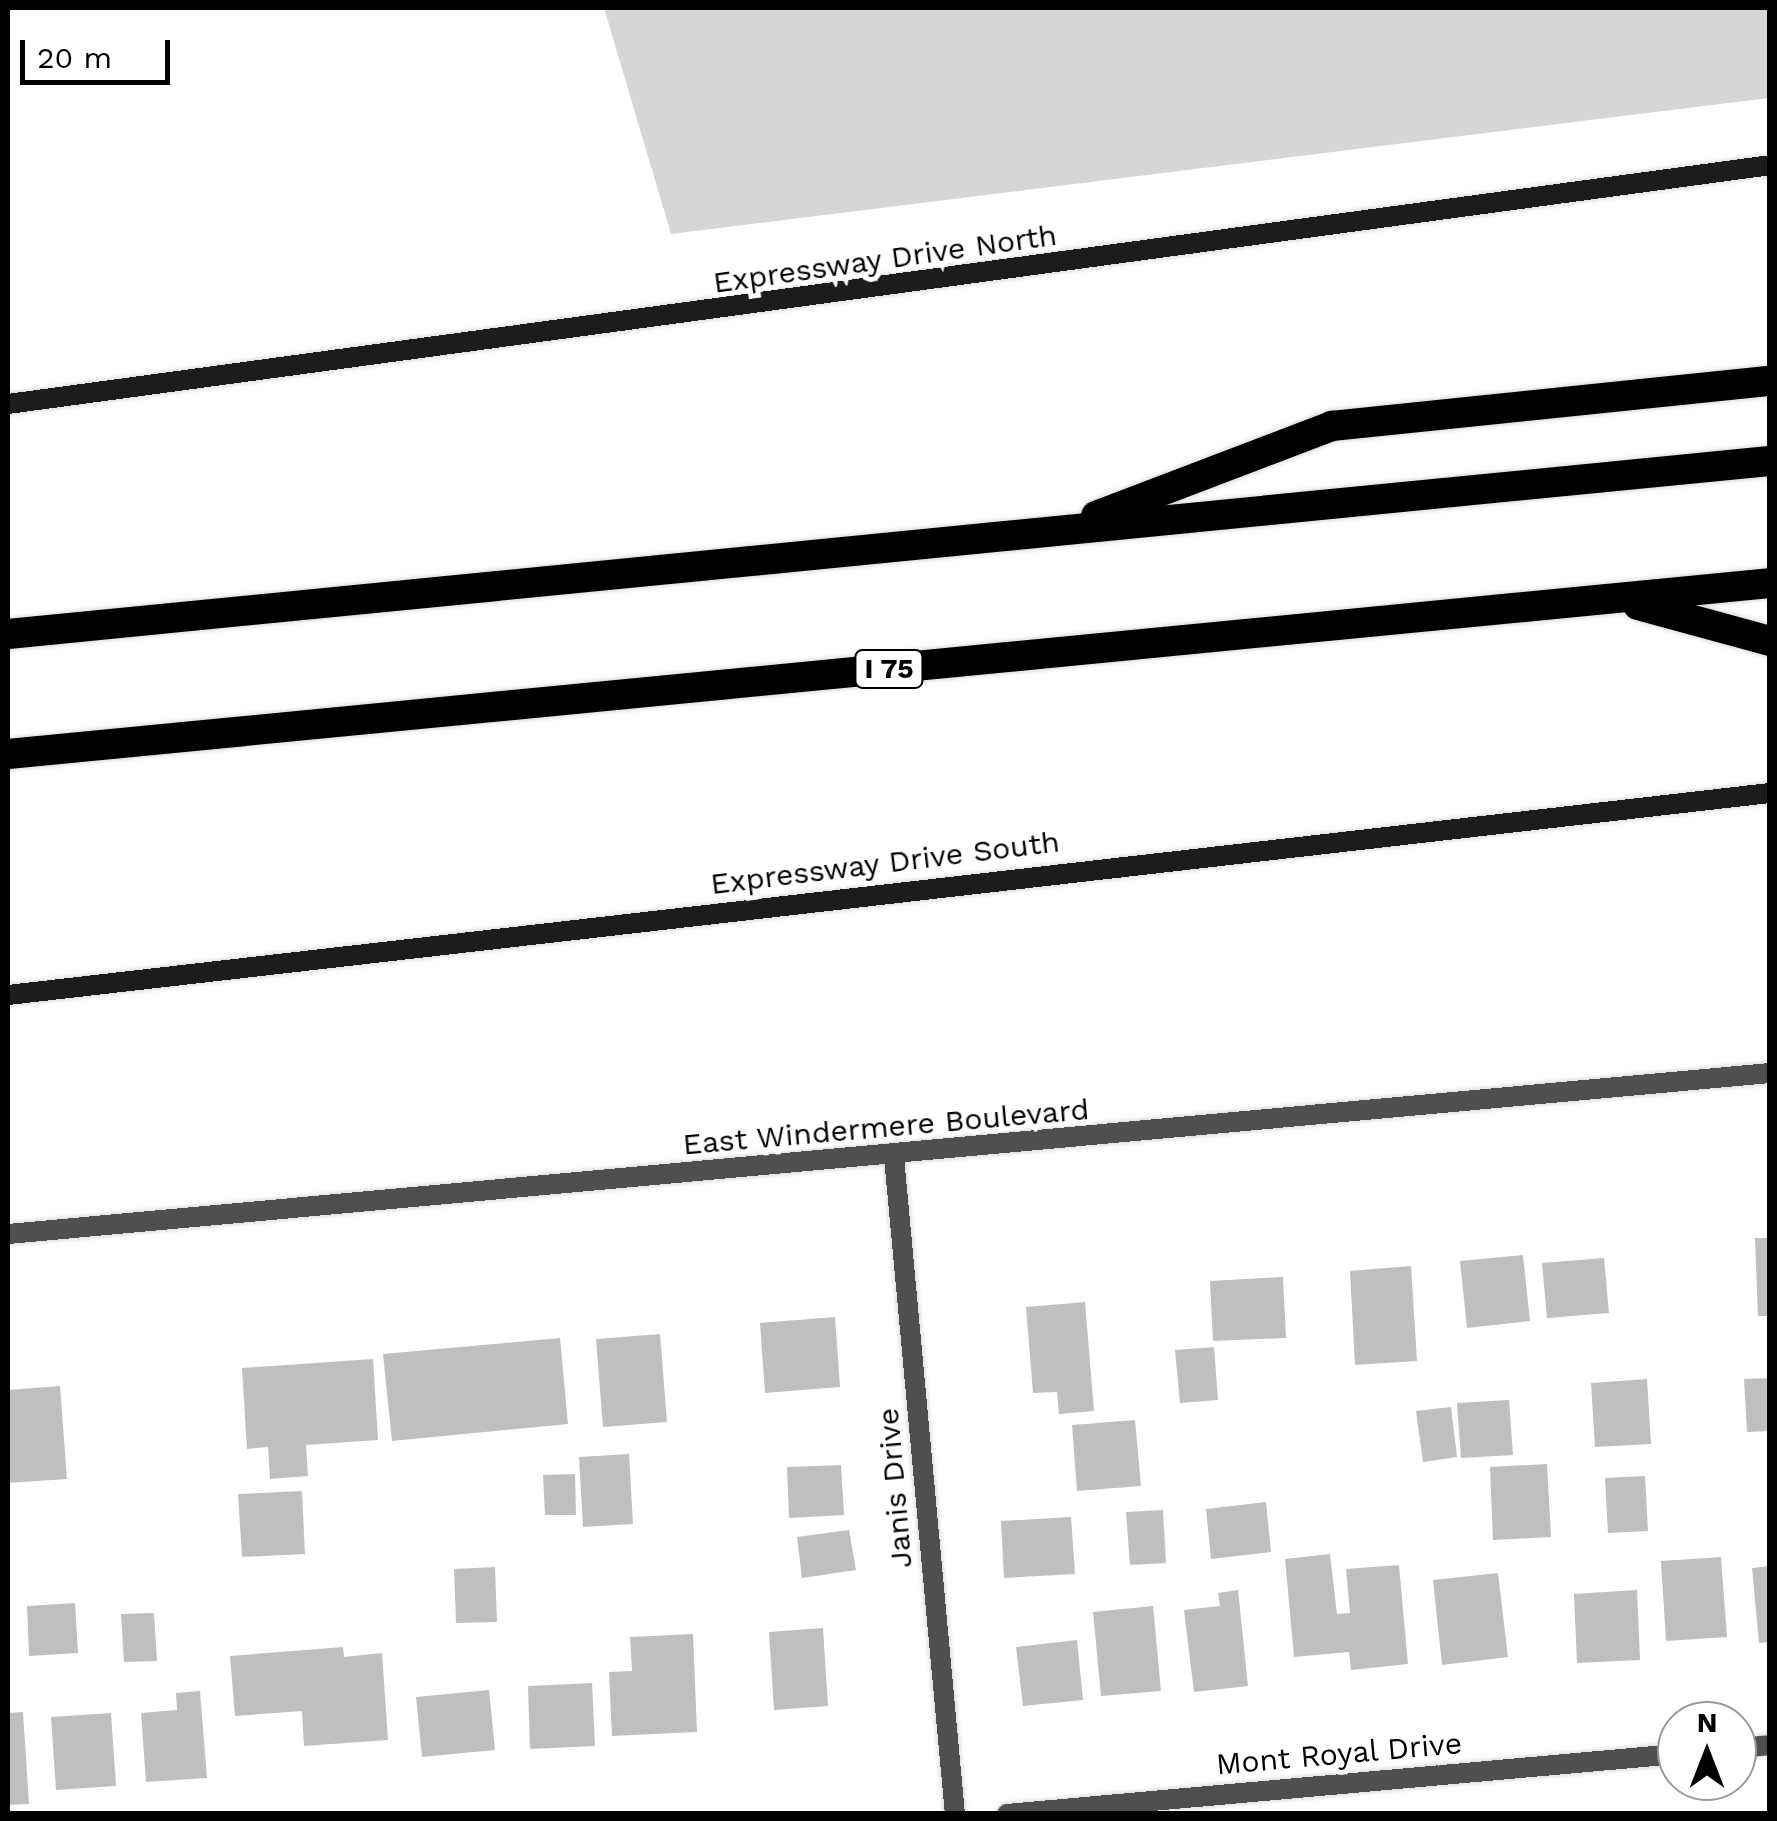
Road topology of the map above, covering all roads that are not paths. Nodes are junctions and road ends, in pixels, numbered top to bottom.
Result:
1 (1770, 165) edge
2 (1770, 381) edge
3 (8, 404) edge
4 (1770, 461) edge
5 (1062, 528) junction
6 (1770, 582) edge
7 (1621, 600) junction
8 (8, 634) edge
9 (1770, 641) edge
10 (8, 754) edge
11 (1770, 793) edge
12 (8, 995) edge
13 (1770, 1072) edge
14 (894, 1157) junction
15 (8, 1234) edge
16 (1657, 1756) edge
17 (955, 1814) edge
18 (1007, 1814) edge

1 - 3 street, Expressway Drive North
2 - 5 highway
4 - 5 highway
5 - 8 highway
6 - 7 highway, I 75
7 - 9 highway
7 - 10 highway, I 75
11 - 12 street, Expressway Drive South
13 - 14 street, East Windermere Boulevard
14 - 15 street, East Windermere Boulevard
14 - 17 street, Janis Drive
16 - 18 street, Mont Royal Drive

